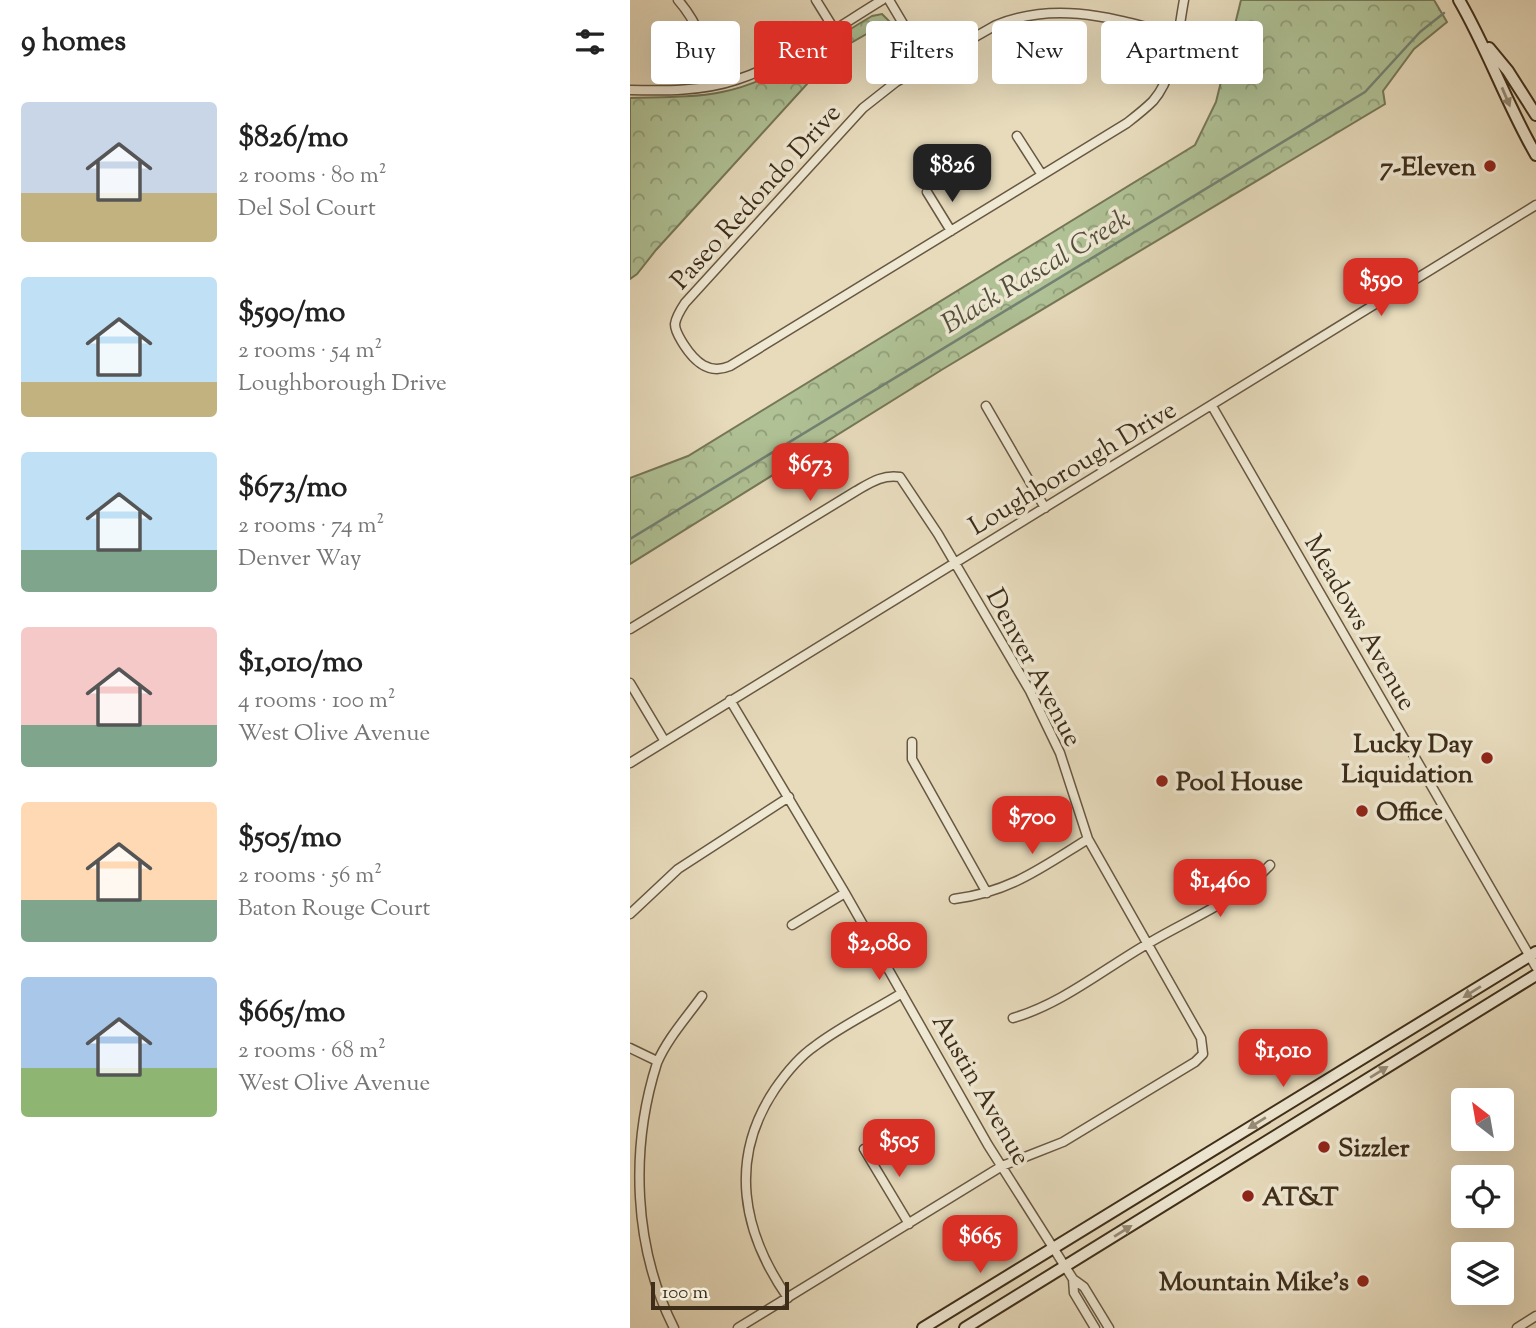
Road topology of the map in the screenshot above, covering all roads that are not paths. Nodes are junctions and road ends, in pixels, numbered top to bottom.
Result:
1 (678, 0) edge
2 (816, 0) edge
3 (882, 0) edge
4 (889, 0) edge
5 (1184, 0) edge
6 (1459, 0) edge
7 (693, 21) edge
8 (829, 21) edge
9 (847, 21) edge
10 (901, 21) edge
11 (1129, 21) edge
12 (1180, 21) edge
13 (978, 35) edge
14 (1481, 38) junction
15 (714, 84) edge
16 (894, 84) edge
17 (1163, 84) edge
18 (630, 90) edge
19 (1536, 115) edge
20 (1017, 136) dead end
21 (1536, 155) edge
22 (1041, 175) junction
23 (927, 192) dead end
24 (1536, 205) edge
25 (951, 231) junction
26 (986, 406) dead end
27 (1212, 407) junction
28 (1045, 508) junction
29 (954, 563) junction
30 (630, 629) edge
31 (630, 683) edge
32 (730, 700) junction
33 (664, 740) junction
34 (912, 742) dead end
35 (630, 763) edge
36 (789, 797) junction
37 (1088, 839) junction
38 (1270, 865) dead end
39 (845, 893) junction
40 (986, 893) junction
41 (954, 899) dead end
42 (630, 914) edge
43 (792, 925) dead end
44 (1147, 944) junction
45 (1533, 954) edge
46 (1536, 967) edge
47 (1536, 975) edge
48 (902, 993) junction
49 (702, 996) dead end
50 (1013, 1018) dead end
51 (630, 1048) edge
52 (657, 1061) junction
53 (864, 1149) dead end
54 (1003, 1166) junction
55 (909, 1224) junction
56 (1053, 1248) junction
57 (1065, 1267) junction
58 (1073, 1279) junction
59 (788, 1298) junction
60 (1536, 1316) edge
61 (674, 1328) edge
62 (738, 1328) edge
63 (923, 1328) edge
64 (965, 1328) edge
65 (1095, 1328) edge
66 (1109, 1328) edge
67 (1517, 1328) edge

1 - 7 street
2 - 8 street
3 - 9 street
4 - 10 street
5 - 12 street
6 - 14 main road
11 - 13 street, Paseo Redondo Drive
14 - 19 main road
14 -> 21 main road
15 - 18 street
16 - 25 street, Paseo Redondo Drive
17 - 22 street
20 - 22 street
22 - 25 street
23 - 25 street
24 - 27 street, Loughborough Drive
26 - 28 street
27 - 28 street, Loughborough Drive
27 - 45 street, Meadows Avenue
28 - 29 street, Loughborough Drive
29 - 30 street, Denver Avenue
29 - 32 street, Loughborough Drive
29 - 37 street, Denver Avenue
31 - 33 street
32 - 33 street, Loughborough Drive
32 - 36 street, Austin Avenue
33 - 35 street, Loughborough Drive
34 - 40 street
36 - 39 street, Austin Avenue
36 - 42 street
37 - 40 street
37 - 44 street, Denver Avenue
38 - 44 street
39 - 43 street
39 - 48 street, Austin Avenue
40 - 41 street
44 - 50 street
44 - 54 street, Denver Avenue
45 - 46 street, Meadows Avenue
45 -> 56 main road
57 -> 47 main road
48 - 54 street, Austin Avenue
48 - 59 street
49 - 52 street
51 - 52 street
52 - 61 street
53 - 55 street
54 - 55 street
54 - 56 street, Austin Avenue
55 - 59 street
56 - 57 street, Austin Avenue
56 - 63 main road
57 - 58 street, Austin Avenue
57 - 64 main road
58 - 65 street, Austin Avenue
58 - 66 street, Austin Avenue
59 - 62 street
60 - 67 street

